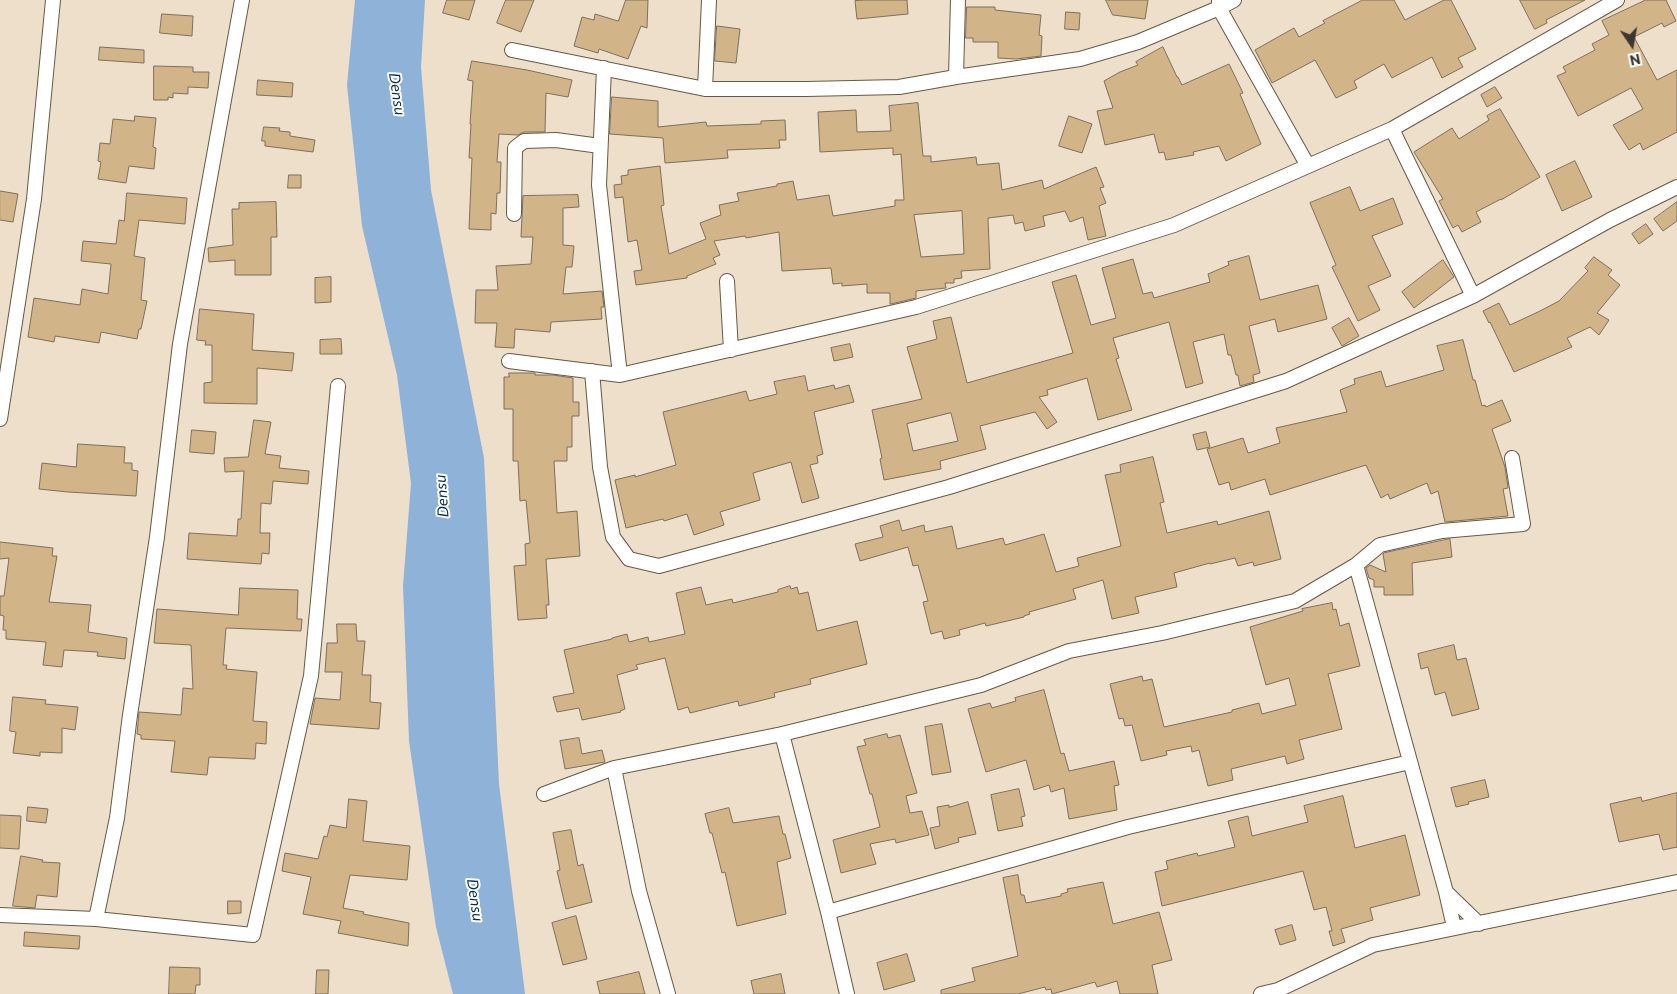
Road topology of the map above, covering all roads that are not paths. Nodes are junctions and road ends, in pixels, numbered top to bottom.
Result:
1 (54, 0) edge
2 (242, 0) edge
3 (709, 0) edge
4 (958, 0) edge
5 (1234, 0) edge
6 (1617, 0) edge
7 (1219, 4) edge
8 (512, 50) dead end
9 (604, 68) junction
10 (956, 77) junction
11 (704, 89) junction
12 (1392, 129) junction
13 (600, 146) junction
14 (1308, 166) junction
15 (1677, 187) edge
16 (514, 214) dead end
17 (727, 281) dead end
18 (1473, 296) junction
19 (731, 350) junction
20 (510, 361) dead end
21 (592, 371) junction
22 (620, 375) junction
23 (338, 386) dead end
24 (0, 419) edge
25 (1512, 458) dead end
26 (1356, 565) junction
27 (782, 734) junction
28 (1410, 762) junction
29 (614, 768) junction
30 (544, 794) dead end
31 (1677, 882) edge
32 (1446, 892) junction
33 (828, 912) junction
34 (0, 915) edge
35 (96, 918) junction
36 (1479, 924) junction
37 (1454, 927) junction
38 (1278, 992) edge
39 (668, 994) edge
40 (847, 994) edge
41 (1261, 994) edge

1 - 24 street
2 - 35 street
3 - 11 street
4 - 10 street
5 - 7 street
6 - 12 street
7 - 10 street
7 - 14 street
8 - 9 street
9 - 11 street
9 - 13 street
10 - 11 street
12 - 14 street
12 - 18 street
13 - 16 street
13 - 22 street
14 - 19 street
15 - 18 street
17 - 19 street
18 - 21 street
19 - 22 street
20 - 21 street
21 - 22 street
23 - 35 street
25 - 26 street
26 - 27 street
26 - 28 street
27 - 29 street
27 - 33 street
28 - 32 street
28 - 33 street
29 - 30 street
29 - 39 street
31 - 36 street
32 - 36 street
32 - 37 street
33 - 40 street
34 - 35 street
36 - 37 street
37 - 38 street
38 - 41 street

